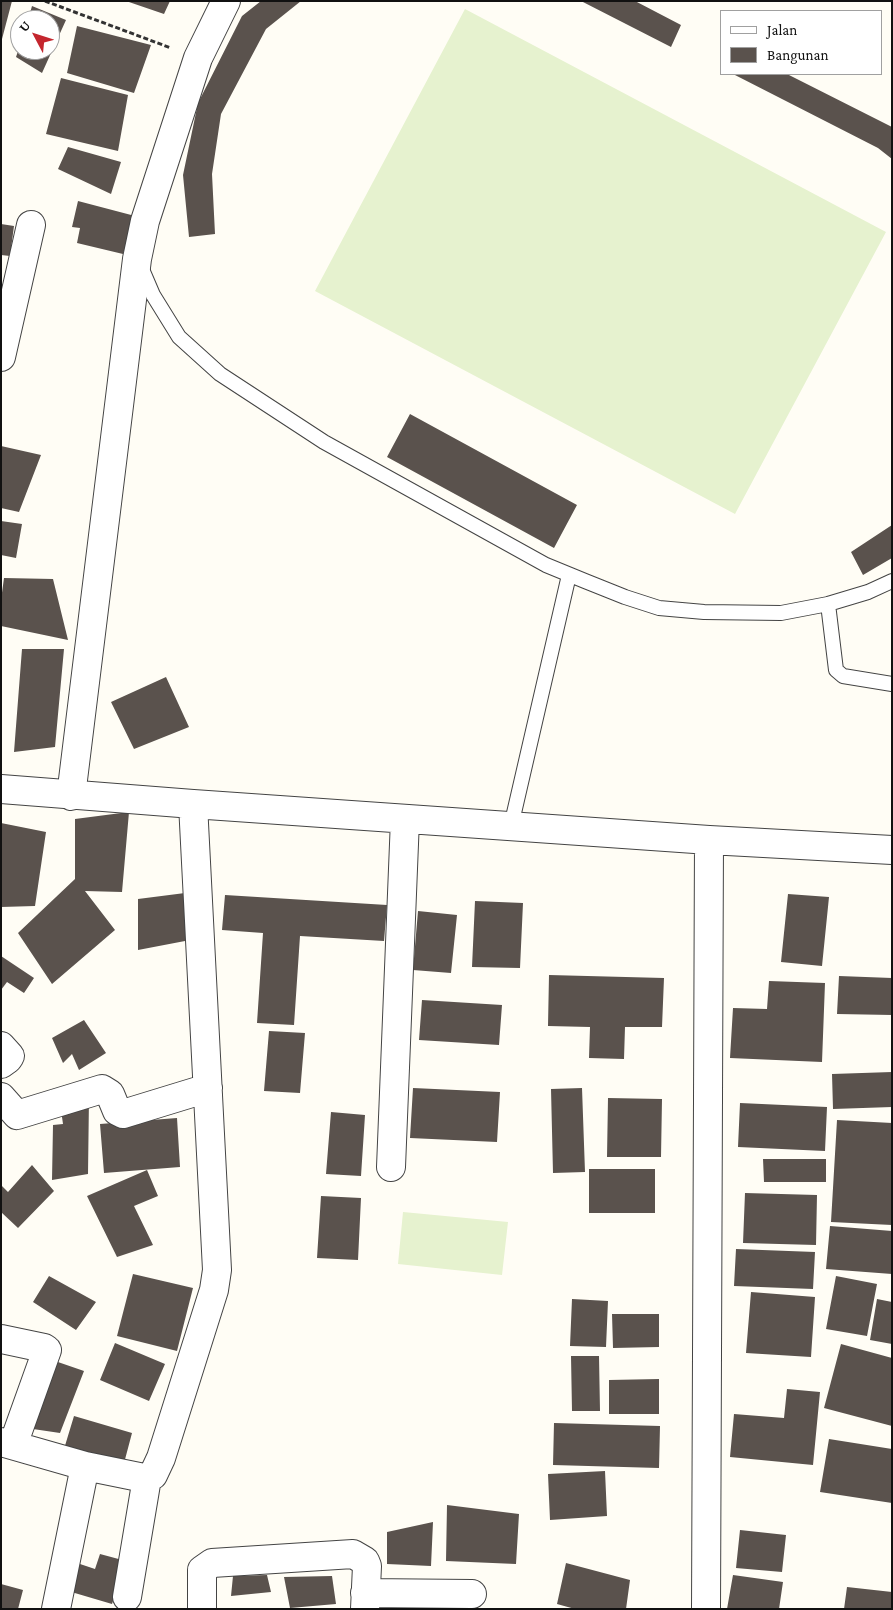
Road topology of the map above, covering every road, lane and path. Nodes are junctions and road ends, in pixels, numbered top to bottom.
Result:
1 (45, 1) edge
2 (226, 1) edge
3 (198, 58) junction
4 (31, 225) dead end
5 (137, 259) junction
6 (1, 357) edge
7 (569, 574) junction
8 (892, 581) edge
9 (828, 604) junction
10 (892, 684) edge
11 (1, 789) edge
12 (71, 796) junction
13 (193, 804) junction
14 (405, 819) junction
15 (511, 826) junction
16 (708, 840) junction
17 (892, 850) edge
18 (1, 1046) edge
19 (1, 1064) edge
20 (208, 1088) junction
21 (1, 1096) edge
22 (391, 1167) dead end
23 (1, 1339) edge
24 (7, 1443) edge
25 (86, 1466) junction
26 (147, 1478) junction
27 (472, 1594) dead end
28 (127, 1597) dead end
29 (365, 1601) edge
30 (56, 1609) edge
31 (202, 1609) edge
32 (706, 1609) edge

1 - 3 path
2 - 3 street
3 - 5 street
4 - 6 street
5 - 7 lane
5 - 12 street
7 - 9 lane
7 - 15 lane
8 - 9 lane
9 - 10 lane
11 - 12 street
12 - 13 street
13 - 14 street
13 - 20 street
14 - 15 street
14 - 22 street
15 - 16 street
16 - 17 street
16 - 32 street
18 - 19 street
20 - 21 street
20 - 26 street
23 - 24 street
24 - 25 street
25 - 26 street
25 - 30 street
26 - 28 street
27 - 29 street
29 - 31 street

